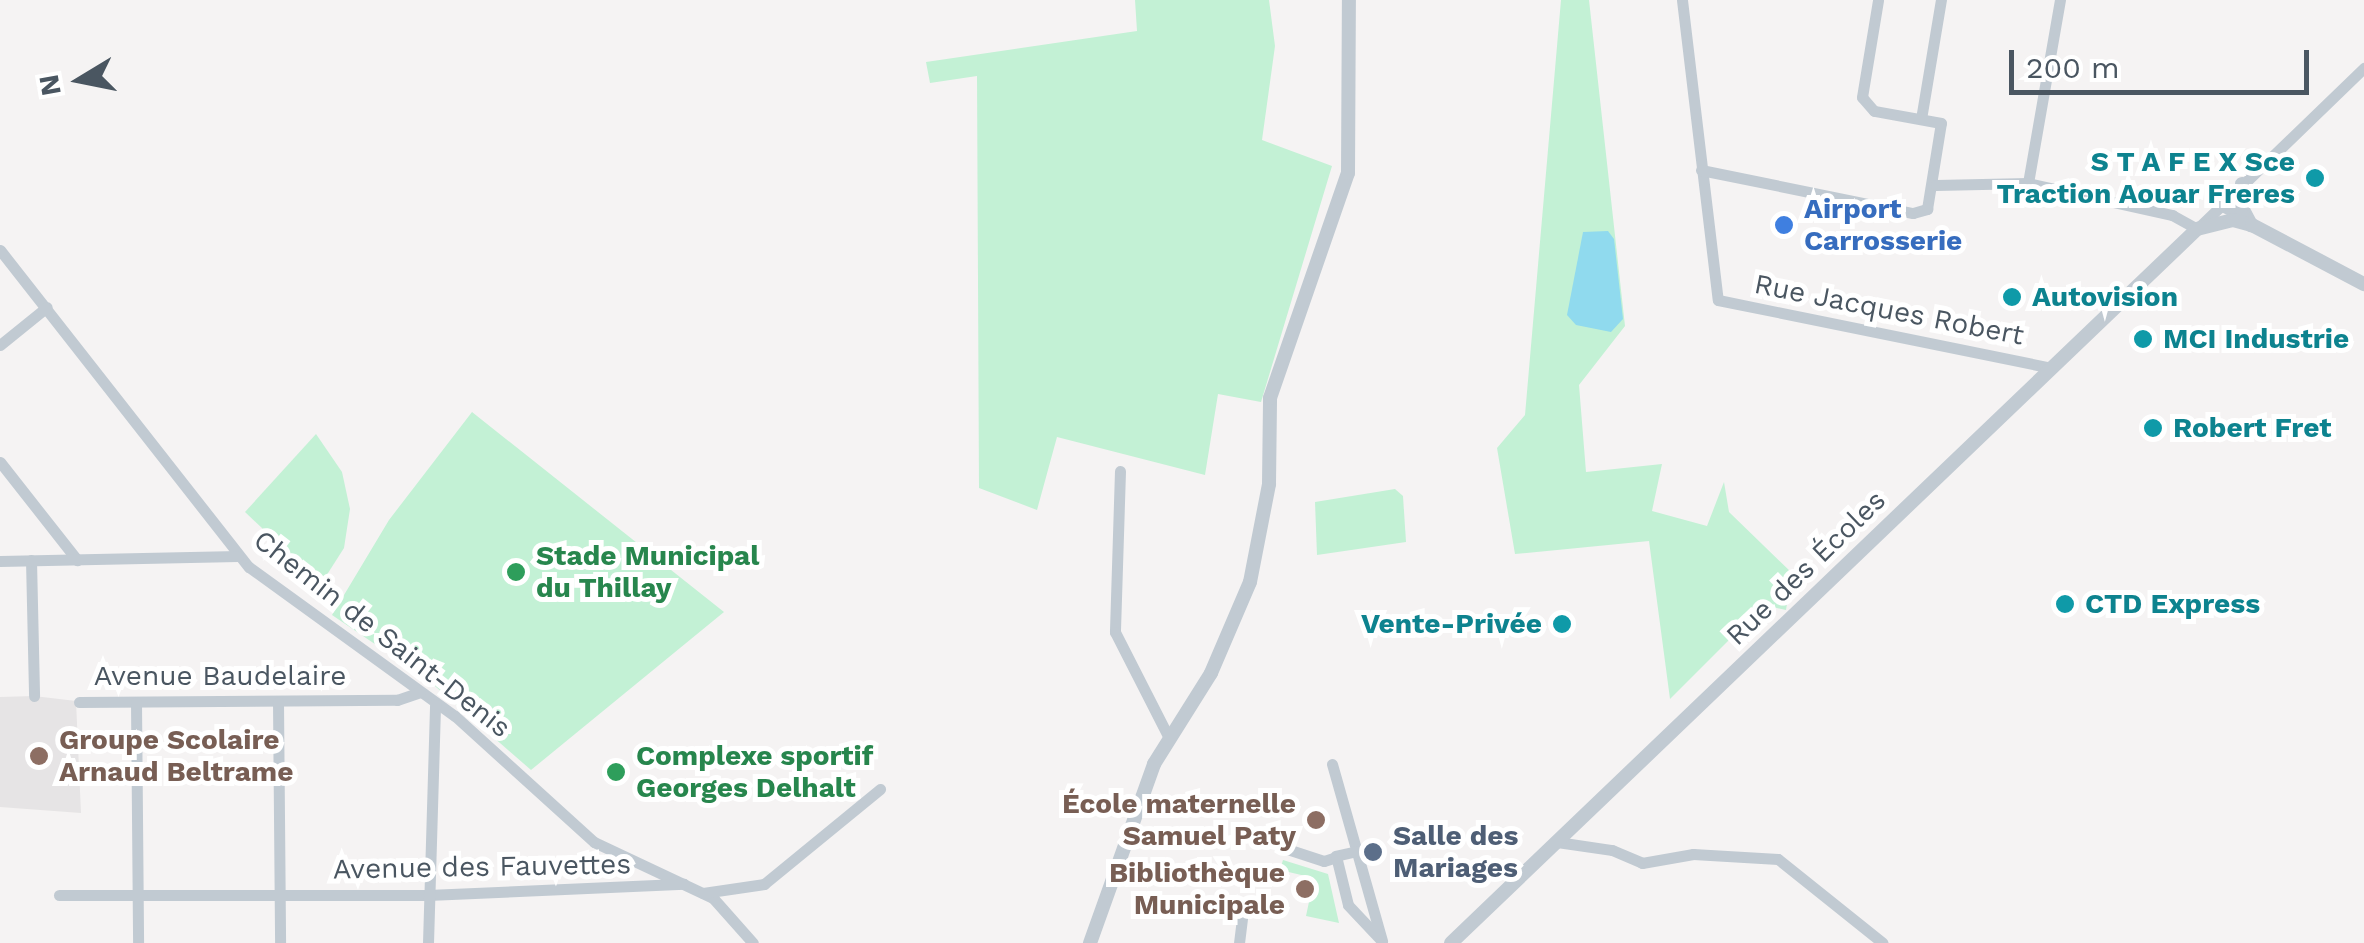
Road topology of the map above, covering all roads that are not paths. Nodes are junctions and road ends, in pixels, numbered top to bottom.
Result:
1 (1349, 0) edge
2 (1682, 0) edge
3 (1878, 0) edge
4 (1941, 0) edge
5 (2060, 0) edge
6 (2364, 68) edge
7 (1921, 119) junction
8 (1700, 170) junction
9 (2028, 183) junction
10 (2242, 184) junction
11 (1936, 185) junction
12 (2220, 203) junction
13 (2248, 220) junction
14 (2197, 229) junction
15 (0, 250) edge
16 (2364, 284) edge
17 (47, 308) junction
18 (0, 345) edge
19 (2051, 368) junction
20 (0, 462) edge
21 (1120, 471) dead end
22 (238, 556) junction
23 (31, 560) junction
24 (76, 560) junction
25 (0, 561) edge
26 (420, 692) junction
27 (34, 696) dead end
28 (78, 702) dead end
29 (136, 702) junction
30 (278, 702) junction
31 (435, 704) junction
32 (1169, 738) junction
33 (1332, 764) dead end
34 (880, 789) dead end
35 (1557, 842) junction
36 (1281, 848) dead end
37 (1357, 850) junction
38 (1336, 857) junction
39 (684, 884) junction
40 (703, 893) junction
41 (59, 895) dead end
42 (280, 895) junction
43 (428, 895) junction
44 (136, 896) junction
45 (1242, 918) dead end
46 (1383, 942) edge
47 (138, 943) edge
48 (280, 943) edge
49 (428, 943) edge
50 (754, 943) edge
51 (1090, 943) edge
52 (1239, 943) edge
53 (1451, 943) edge
54 (1883, 943) edge

1 - 32 street
2 - 8 street
3 - 7 street
4 - 7 street
5 - 9 street
6 - 10 street, Rue des Écoles
7 - 11 street
8 - 11 street
8 - 19 street, Rue Jacques Robert
9 - 11 street
9 - 14 street
10 - 12 street, Rue des Écoles
10 - 13 street
12 - 13 street
12 - 14 street, Rue des Écoles
13 - 14 street
13 - 16 street
14 - 19 street, Rue des Écoles
15 - 17 street, Chemin de Saint-Denis
17 - 18 street
17 - 22 street, Chemin de Saint-Denis
19 - 35 street, Rue des Écoles
20 - 24 street
21 - 32 street
22 - 24 street
22 - 26 street, Chemin de Saint-Denis
23 - 24 street
23 - 25 street
23 - 27 street
26 - 30 street, Avenue Baudelaire
26 - 31 street, Chemin de Saint-Denis
28 - 29 street, Avenue Baudelaire
29 - 30 street, Avenue Baudelaire
29 - 44 street
30 - 42 street
31 - 39 street, Chemin de Saint-Denis
31 - 43 street
32 - 51 street
33 - 37 street
34 - 40 street
35 - 53 street, Rue des Écoles
35 - 54 street
36 - 38 street
37 - 38 street
37 - 46 street
38 - 46 street
39 - 40 street, Chemin de Saint-Denis
39 - 43 street, Avenue des Fauvettes
40 - 50 street, Chemin de Saint-Denis
41 - 44 street, Avenue des Fauvettes
42 - 43 street, Avenue des Fauvettes
42 - 44 street, Avenue des Fauvettes
42 - 48 street
43 - 49 street
44 - 47 street
45 - 52 street

